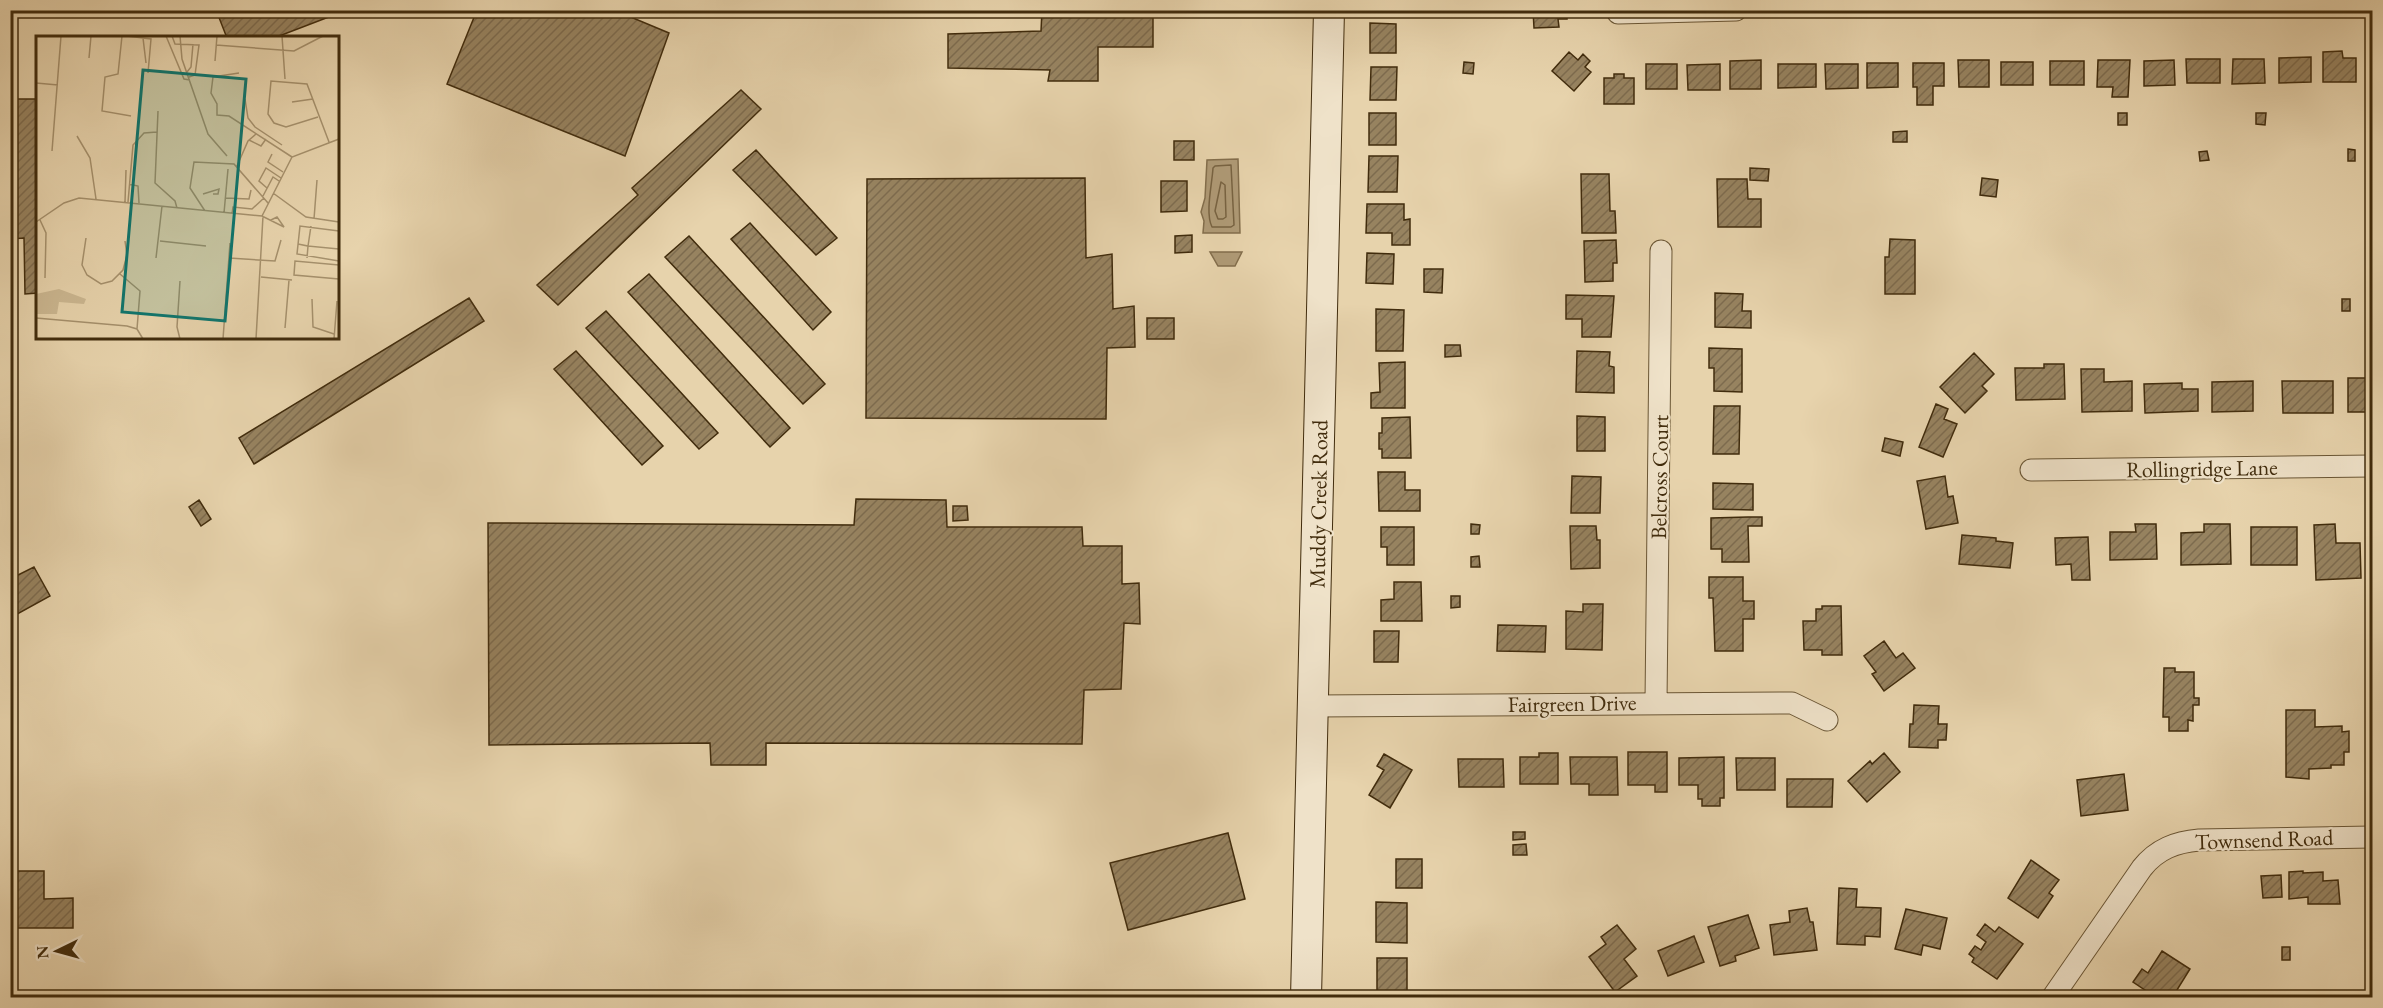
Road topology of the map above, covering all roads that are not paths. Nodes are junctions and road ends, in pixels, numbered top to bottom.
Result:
1 (1329, 10) edge
2 (1736, 10) edge
3 (1618, 13) dead end
4 (1661, 251) dead end
5 (2373, 466) edge
6 (2031, 470) dead end
7 (1656, 702) junction
8 (1313, 706) junction
9 (1827, 720) dead end
10 (2373, 837) edge
11 (1306, 998) edge
12 (2052, 998) edge

1 - 8 street, Muddy Creek Road
2 - 3 street
4 - 7 street, Belcross Court
5 - 6 street, Rollingridge Lane
7 - 8 street, Fairgreen Drive
7 - 9 street, Fairgreen Drive
8 - 11 street, Muddy Creek Road
10 - 12 street, Townsend Road

